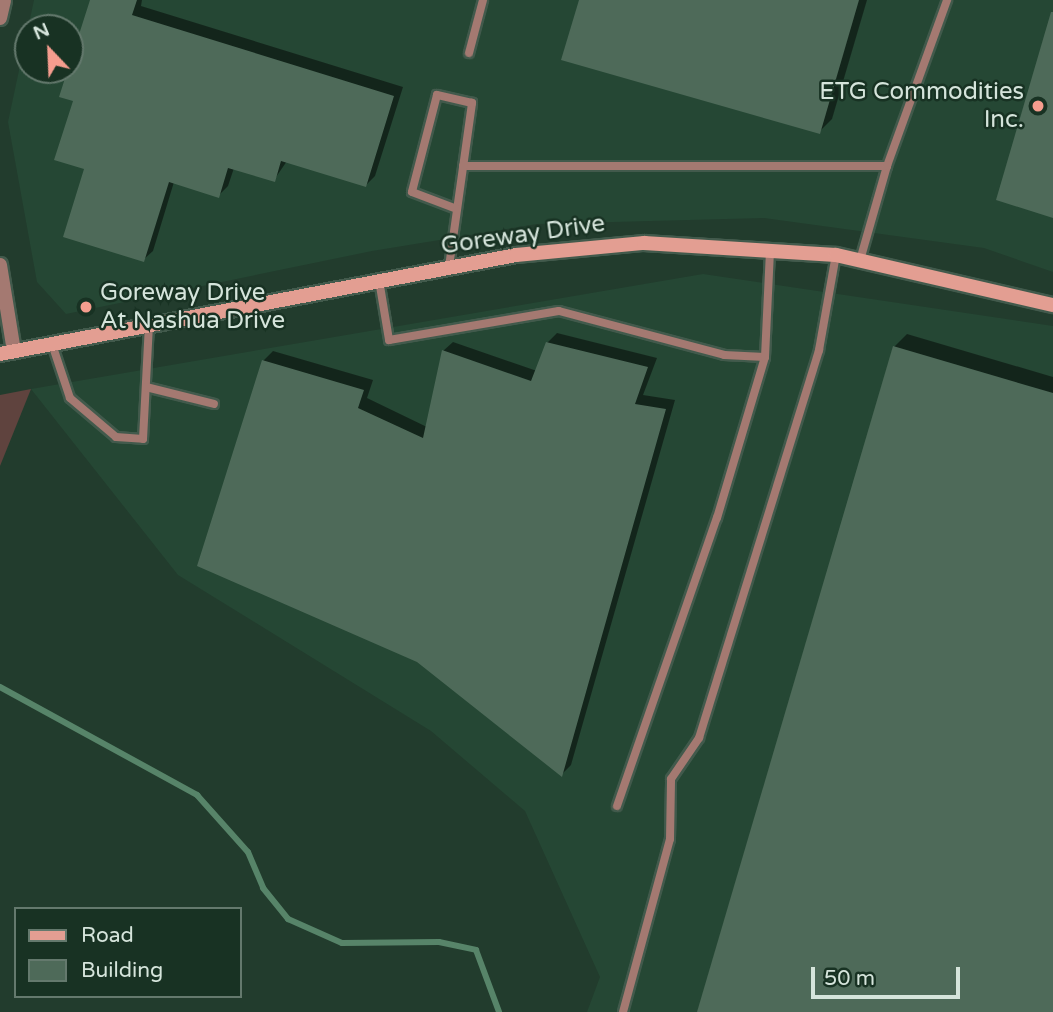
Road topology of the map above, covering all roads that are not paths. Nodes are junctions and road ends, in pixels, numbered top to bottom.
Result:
1 (4, 0) edge
2 (483, 0) edge
3 (947, 0) edge
4 (0, 18) edge
5 (469, 53) dead end
6 (463, 166) junction
7 (887, 166) junction
8 (457, 209) junction
9 (770, 251) junction
10 (836, 255) junction
11 (860, 260) junction
12 (0, 265) edge
13 (449, 267) junction
14 (379, 280) junction
15 (1053, 305) edge
16 (149, 325) junction
17 (52, 344) junction
18 (7, 353) edge
19 (765, 357) junction
20 (146, 387) junction
21 (214, 404) dead end
22 (617, 806) dead end
23 (623, 1012) edge

1 - 4 street
2 - 5 lane
3 - 7 lane
6 - 7 lane
6 - 8 lane
6 - 8 lane
7 - 11 lane
8 - 13 lane
9 - 10 main road, Goreway Drive
9 - 13 main road, Goreway Drive
9 - 19 lane
10 - 11 main road, Goreway Drive
10 - 23 lane
11 - 15 main road, Goreway Drive
12 - 18 street
13 - 14 main road, Goreway Drive
14 - 16 main road, Goreway Drive
14 - 19 lane
16 - 17 main road, Goreway Drive
16 - 20 lane
17 - 18 main road, Goreway Drive
17 - 20 lane
19 - 22 lane
20 - 21 lane

